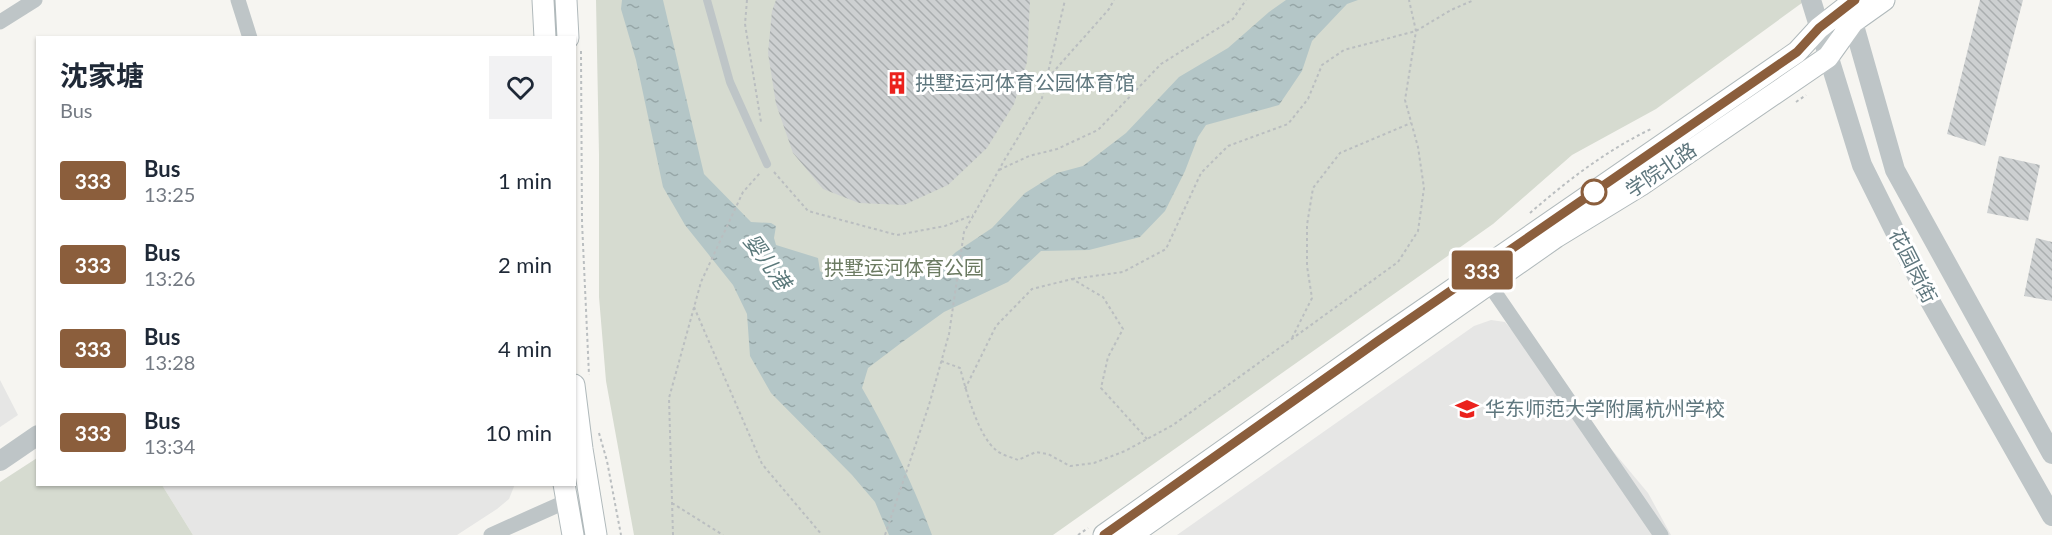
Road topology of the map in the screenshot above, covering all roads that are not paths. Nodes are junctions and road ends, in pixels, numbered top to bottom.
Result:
1 (35, 0) edge
2 (238, 0) edge
3 (543, 0) edge
4 (566, 0) edge
5 (707, 0) edge
6 (1811, 0) edge
7 (1884, 0) edge
8 (1849, 7) edge
9 (0, 22) edge
10 (1819, 28) junction
11 (249, 36) edge
12 (545, 36) edge
13 (573, 36) edge
14 (1828, 57) junction
15 (767, 164) road end
16 (1489, 284) junction
17 (582, 383) edge
18 (36, 436) edge
19 (2052, 454) edge
20 (0, 461) edge
21 (565, 493) edge
22 (2052, 516) edge
23 (491, 535) edge
24 (573, 535) edge
25 (596, 535) edge
26 (1104, 535) edge
27 (1131, 535) edge
28 (1661, 535) edge

1 - 9 street
2 - 11 street
3 - 12 main road
4 - 13 main road
5 - 15 lane
6 - 10 street, 花园岗街
7 - 8 main road, 学院北路
8 - 10 main road, 学院北路
8 - 14 main road, 学院北路
8 - 19 street, 花园岗街
10 - 14 street, 花园岗街
10 - 26 main road, 学院北路
14 - 16 main road, 学院北路
14 - 22 street, 花园岗街
16 - 27 main road, 学院北路
16 - 28 street
17 - 25 main road
18 - 20 street
21 - 23 street
21 - 24 main road

